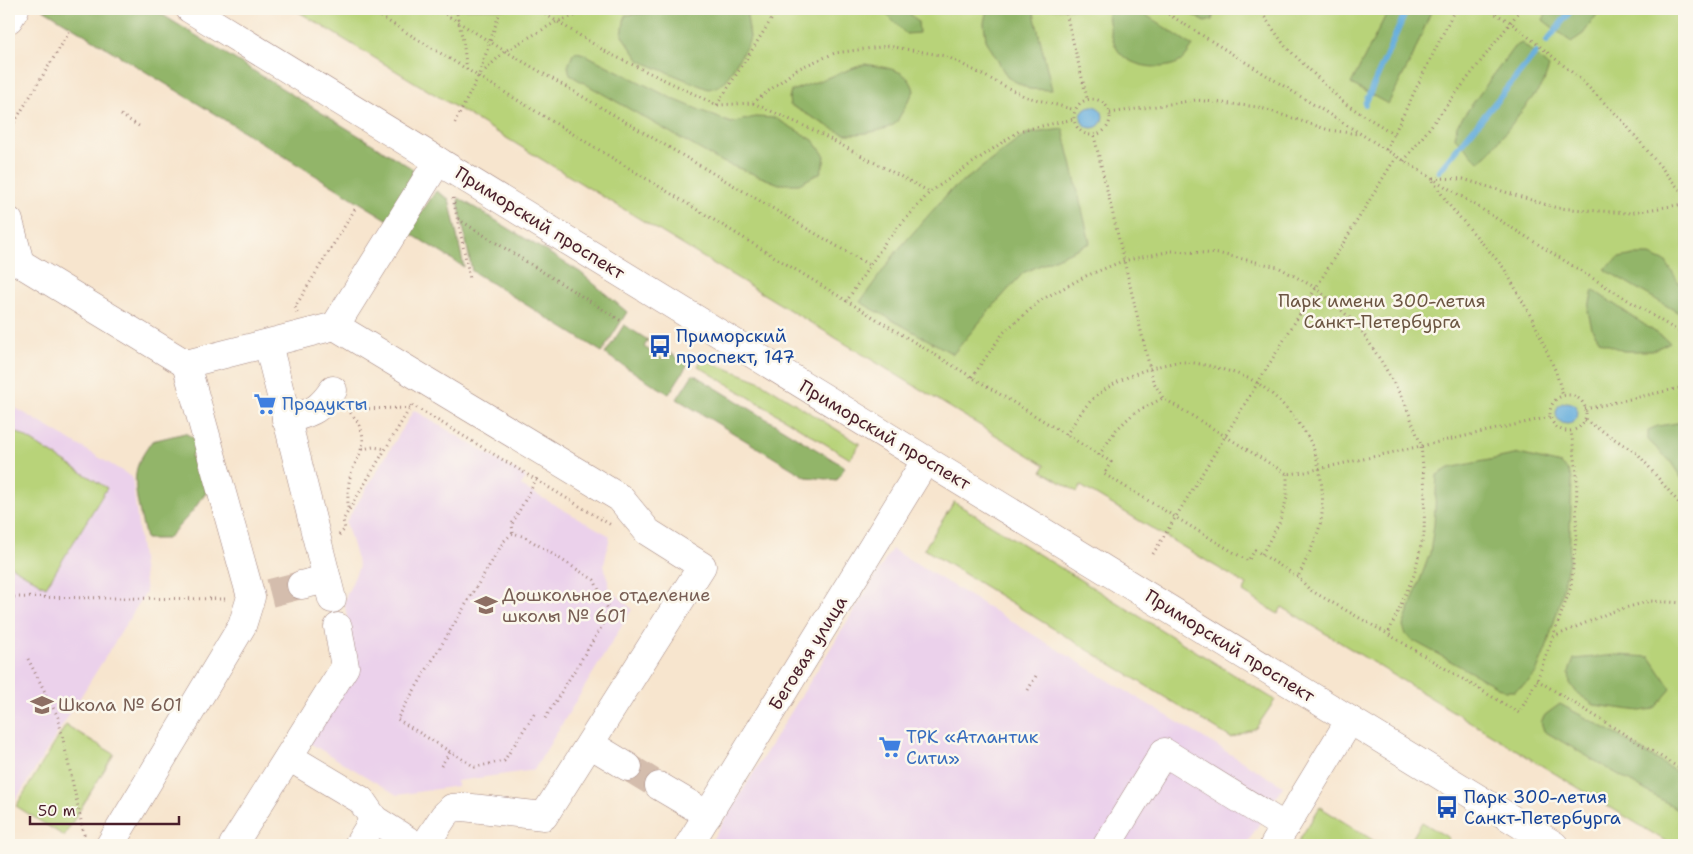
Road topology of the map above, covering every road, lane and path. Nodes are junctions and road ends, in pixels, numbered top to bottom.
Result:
1 (15, 9) edge
2 (190, 9) edge
3 (368, 9) edge
4 (437, 9) edge
5 (456, 9) edge
6 (500, 9) edge
7 (537, 9) edge
8 (595, 9) edge
9 (778, 9) edge
10 (1065, 9) edge
11 (1160, 9) edge
12 (1259, 9) edge
13 (1455, 9) edge
14 (1486, 9) edge
15 (1521, 9) edge
16 (9, 19) edge
17 (458, 22) junction
18 (556, 22) junction
19 (1510, 22) junction
20 (70, 31) dead end
21 (491, 42) junction
22 (505, 50) junction
23 (467, 70) junction
24 (478, 78) junction
25 (1087, 98) junction
26 (753, 103) junction
27 (718, 106) junction
28 (1076, 110) junction
29 (1110, 113) junction
30 (121, 115) dead end
31 (1074, 119) junction
32 (455, 124) dead end
33 (142, 128) dead end
34 (9, 130) edge
35 (1361, 134) junction
36 (1394, 134) junction
37 (1094, 136) junction
38 (1386, 150) junction
39 (1396, 156) junction
40 (438, 160) junction
41 (1404, 161) junction
42 (1431, 178) junction
43 (930, 192) junction
44 (446, 193) dead end
45 (1684, 195) edge
46 (1684, 204) edge
47 (355, 209) dead end
48 (458, 219) junction
49 (9, 221) edge
50 (1123, 261) junction
51 (14, 264) edge
52 (869, 265) junction
53 (470, 279) dead end
54 (1316, 288) junction
55 (846, 302) junction
56 (623, 322) dead end
57 (335, 326) junction
58 (301, 335) junction
59 (1684, 335) edge
60 (268, 344) junction
61 (186, 364) junction
62 (1150, 368) junction
63 (972, 377) junction
64 (427, 382) junction
65 (1258, 383) junction
66 (1684, 387) edge
67 (333, 390) dead end
68 (1563, 396) junction
69 (1163, 398) junction
70 (411, 406) junction
71 (1586, 409) junction
72 (1550, 417) junction
73 (286, 420) junction
74 (1585, 420) junction
75 (1571, 431) junction
76 (1066, 435) junction
77 (1225, 436) junction
78 (1421, 446) junction
79 (362, 449) junction
80 (386, 449) junction
81 (1099, 455) junction
82 (550, 456) junction
83 (926, 460) junction
84 (1319, 468) junction
85 (1287, 474) junction
86 (536, 480) junction
87 (1684, 509) edge
88 (348, 510) junction
89 (1175, 516) junction
90 (617, 529) dead end
91 (513, 533) junction
92 (1153, 554) dead end
93 (1262, 554) junction
94 (1298, 577) junction
95 (320, 580) joint
96 (260, 595) junction
97 (10, 597) edge
98 (1684, 603) edge
99 (338, 627) dead end
100 (1388, 634) junction
101 (1553, 637) junction
102 (28, 659) dead end
103 (1037, 674) dead end
104 (1537, 680) junction
105 (1028, 690) dead end
106 (534, 714) dead end
107 (544, 720) dead end
108 (1350, 720) junction
109 (590, 744) junction
110 (450, 752) junction
111 (289, 757) junction
112 (441, 766) dead end
113 (628, 767) tunnel mouth
114 (1684, 771) edge
115 (659, 786) tunnel mouth
116 (708, 815) junction
117 (374, 819) junction
118 (1279, 836) edge
119 (87, 845) edge
120 (110, 845) edge
121 (234, 845) edge
122 (358, 845) edge
123 (415, 845) edge
124 (426, 845) edge
125 (689, 845) edge
126 (1107, 845) edge
127 (1554, 845) edge

1 - 16 street
2 - 40 street, Приморский проспект
3 - 23 path
4 - 17 path
5 - 17 path
6 - 21 path
7 - 18 path
8 - 18 path
9 - 27 path
10 - 25 path
11 - 35 path
12 - 36 path
13 - 36 path
14 - 19 path
15 - 19 path
17 - 21 path
17 - 23 path
18 - 22 path
18 - 27 path
19 - 41 path
19 - 45 path
20 - 34 path
21 - 22 path
21 - 24 path
22 - 24 path
22 - 52 path
23 - 24 path
24 - 32 path
24 - 55 path
25 - 28 path
25 - 29 path
26 - 27 path
26 - 28 path
26 - 43 path
28 - 31 path
29 - 35 path
29 - 37 path
30 - 33 path
31 - 37 path
31 - 43 path
35 - 38 path
36 - 38 path
37 - 50 path
38 - 39 path
39 - 41 path
39 - 54 path
40 - 57 street
40 - 83 street, Приморский проспект
41 - 42 path
42 - 46 path
42 - 59 path
42 - 68 path
43 - 52 path
44 - 48 path
47 - 58 path
48 - 53 path
48 - 56 path
49 - 51 street
50 - 54 path
50 - 62 path
50 - 63 path
51 - 61 street
52 - 55 path
54 - 65 path
54 - 78 path
55 - 63 path
57 - 58 street
57 - 64 street
58 - 60 street
60 - 61 street
60 - 73 street
61 - 96 street
62 - 65 path
62 - 69 path
62 - 76 path
63 - 76 path
64 - 70 path
64 - 82 street
65 - 77 path
65 - 84 path
66 - 71 path
67 - 73 street
68 - 71 path
68 - 72 path
69 - 77 path
69 - 81 path
70 - 79 path
70 - 80 path
70 - 86 path
71 - 74 path
72 - 75 path
72 - 78 path
73 - 95 street
74 - 75 path
74 - 87 path
75 - 101 path
76 - 81 path
77 - 85 path
77 - 89 path
78 - 84 path
78 - 100 path
79 - 80 path
79 - 88 path
80 - 88 path
81 - 89 path
82 - 86 path
82 - 109 street
83 - 108 street, Приморский проспект
83 - 116 street, Беговая улица
84 - 85 path
84 - 94 path
85 - 93 path
86 - 90 path
86 - 91 path
88 - 95 path
89 - 92 path
89 - 93 path
91 - 107 path
91 - 110 path
93 - 94 path
94 - 100 path
96 - 97 path
96 - 120 street
98 - 101 path
99 - 111 street
100 - 104 path
101 - 104 path
102 - 119 path
103 - 105 path
104 - 114 path
106 - 110 path
108 - 118 street
108 - 127 street, Приморский проспект
109 - 113 street
109 - 124 street
110 - 112 path
111 - 117 street
111 - 121 street
115 - 116 street
116 - 125 street, Беговая улица
117 - 122 street
117 - 123 street
118 - 126 street

